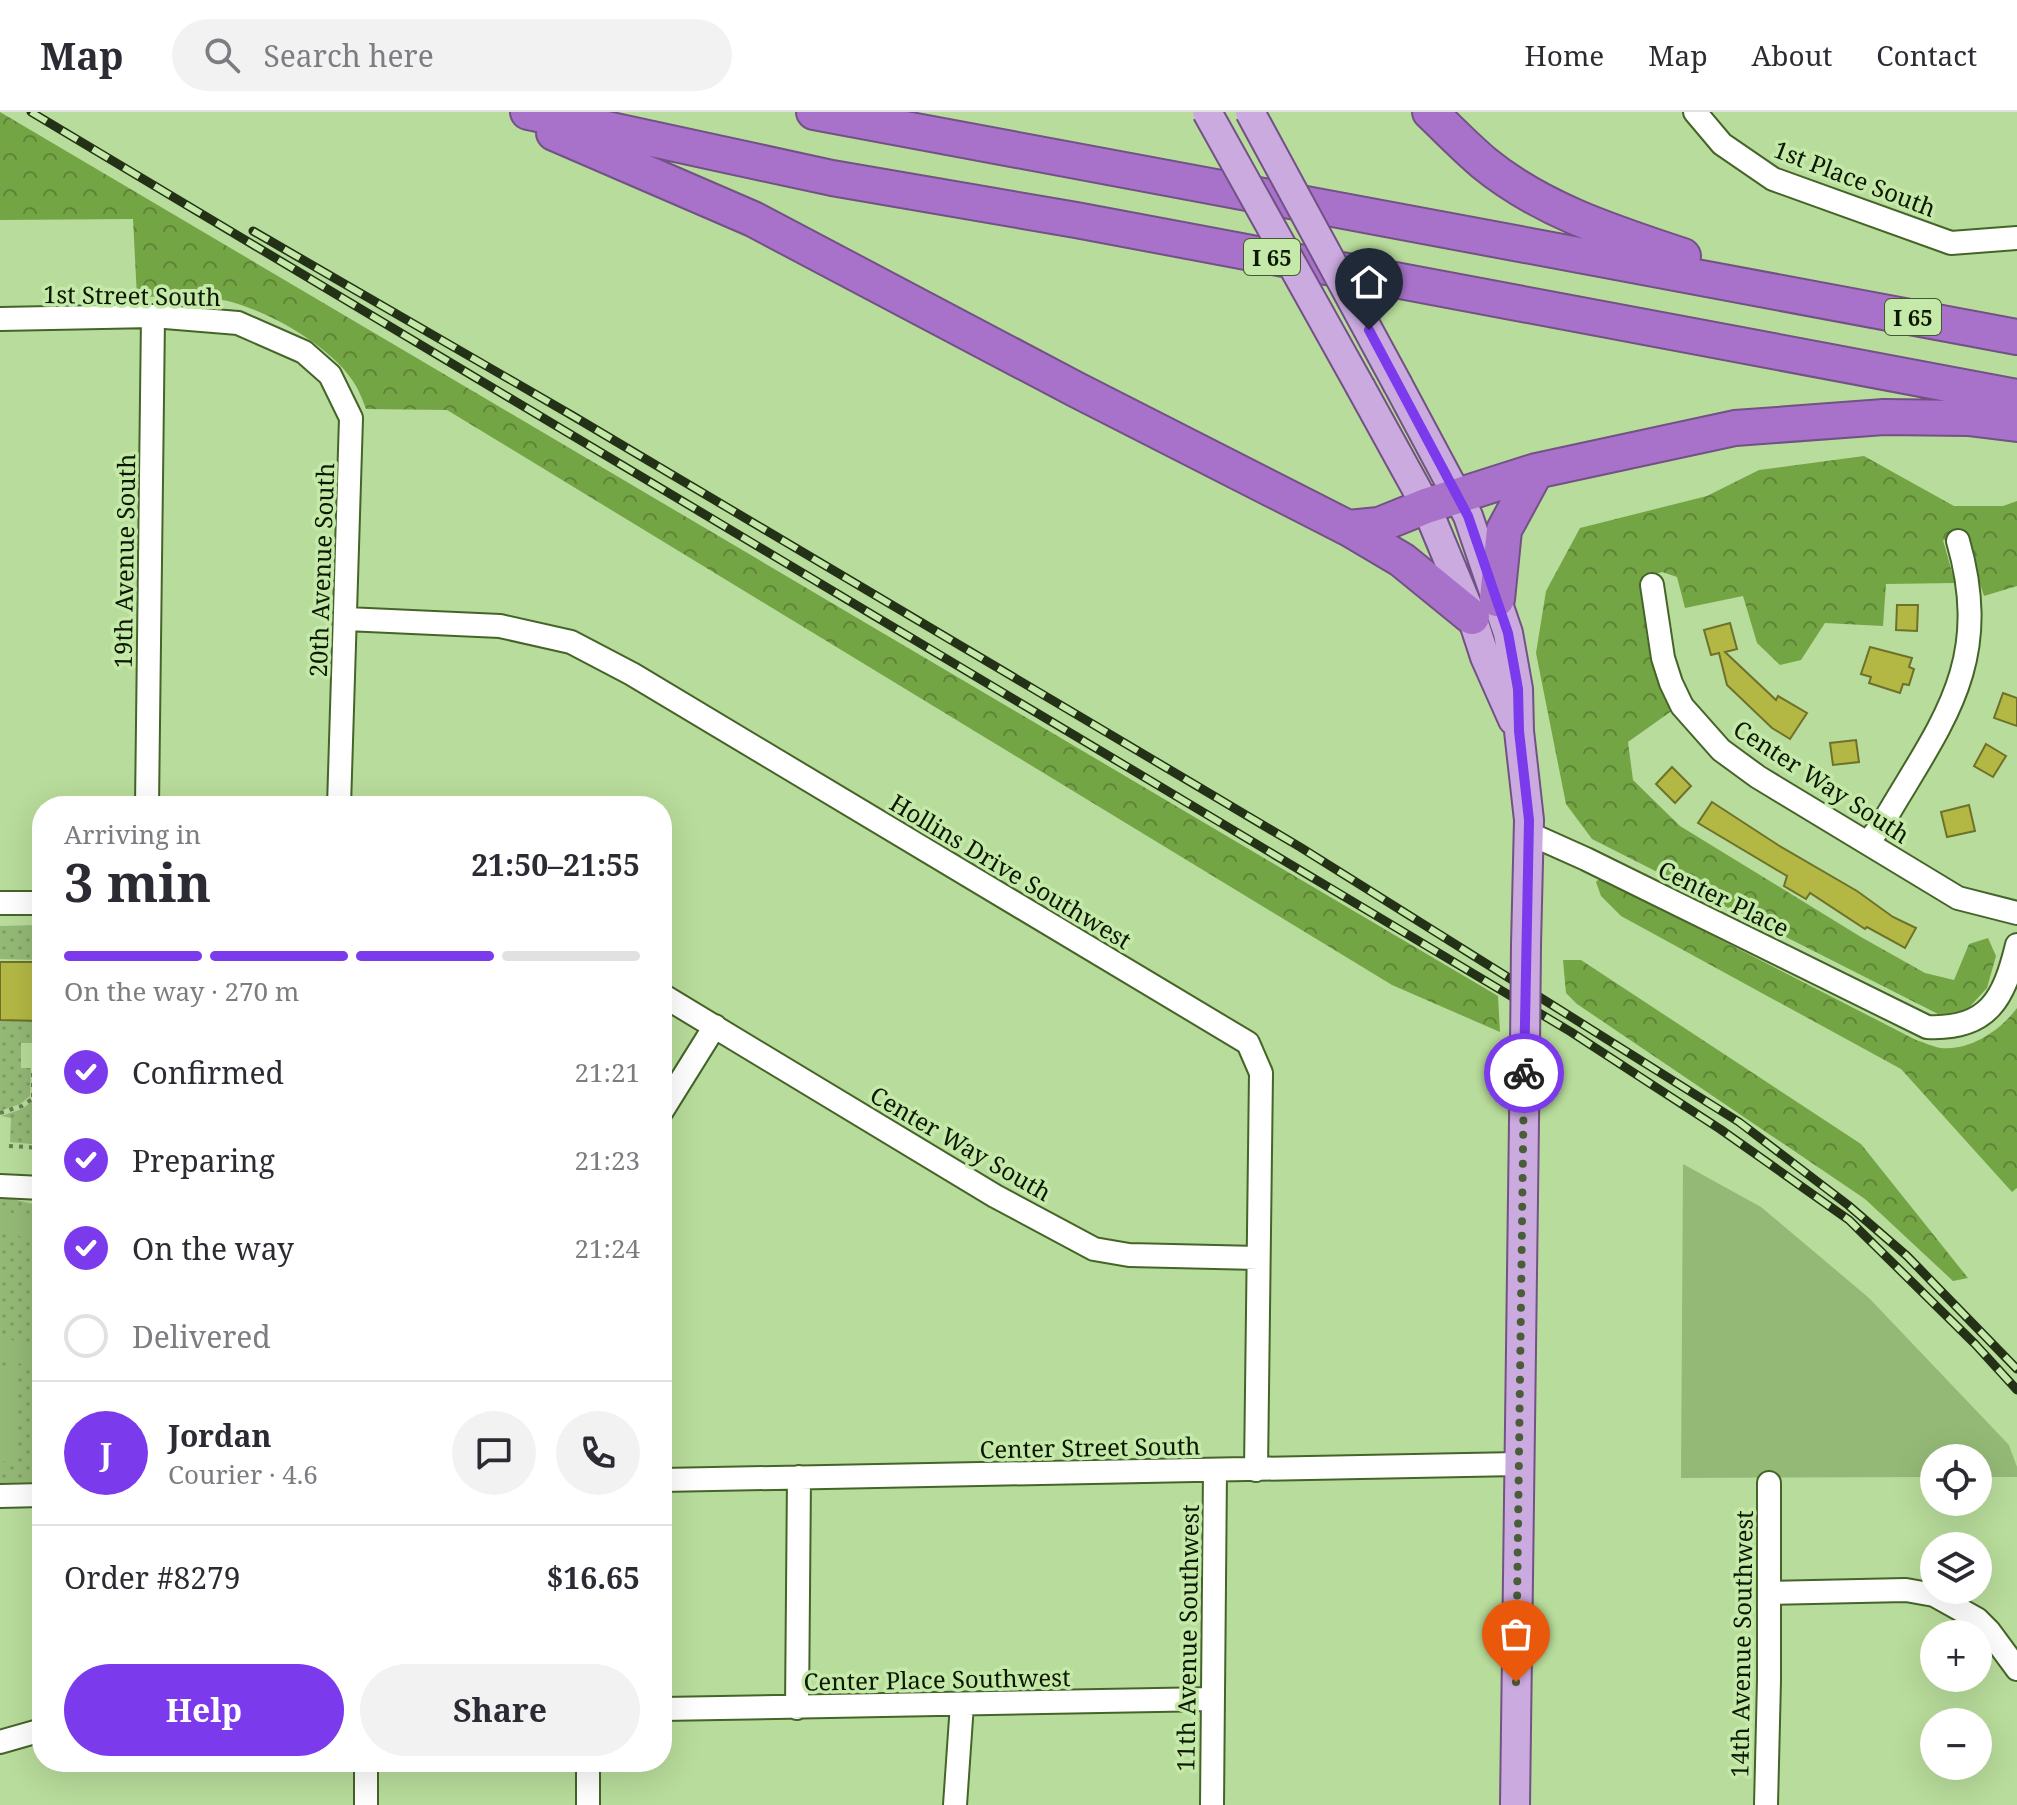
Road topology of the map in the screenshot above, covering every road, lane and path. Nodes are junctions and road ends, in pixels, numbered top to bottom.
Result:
1 (506, 112) edge
2 (528, 112) edge
3 (814, 112) edge
4 (1207, 112) edge
5 (1250, 112) edge
6 (1430, 112) edge
7 (1695, 112) edge
8 (2017, 238) edge
9 (1809, 298) junction
10 (153, 316) junction
11 (0, 319) edge
12 (2017, 337) edge
13 (304, 352) joint
14 (2017, 397) edge
15 (2017, 424) edge
16 (1536, 471) junction
17 (1442, 500) junction
18 (1348, 528) junction
19 (1958, 541) dead end
20 (1652, 585) dead end
21 (1484, 608) junction
22 (346, 619) junction
23 (147, 796) edge
24 (339, 796) edge
25 (1528, 833) junction
26 (1867, 843) junction
27 (0, 903) edge
28 (32, 903) edge
29 (2017, 913) edge
30 (2017, 945) edge
31 (672, 1001) edge
32 (715, 1026) junction
33 (672, 1095) edge
34 (32, 1098) edge
35 (0, 1113) edge
36 (9, 1146) dead end
37 (32, 1147) edge
38 (0, 1186) edge
39 (32, 1188) edge
40 (1258, 1258) junction
41 (1518, 1464) junction
42 (1256, 1470) junction
43 (1215, 1471) junction
44 (799, 1477) junction
45 (672, 1480) edge
46 (1769, 1483) dead end
47 (32, 1495) edge
48 (0, 1496) edge
49 (1769, 1593) junction
50 (2017, 1669) edge
51 (1213, 1699) junction
52 (962, 1704) junction
53 (797, 1708) junction
54 (672, 1709) edge
55 (32, 1733) edge
56 (0, 1742) edge
57 (366, 1772) edge
58 (588, 1772) edge
59 (366, 1805) edge
60 (588, 1805) edge
61 (955, 1805) edge
62 (1212, 1805) edge
63 (1515, 1805) edge
64 (1766, 1805) edge

1 - 18 highway
2 - 14 highway, I 65
3 - 9 highway, I 65
4 - 17 main road, bridge
5 - 17 main road, bridge
6 - 9 highway
7 - 8 street, 1st Place South
9 - 12 highway, I 65
10 - 11 street, 1st Street South
10 - 13 street, 1st Street South
10 - 23 street, 19th Avenue South
13 - 22 street, 20th Avenue South
15 - 16 highway
16 - 17 highway
16 - 21 highway
17 - 18 highway
17 - 21 main road
18 - 21 highway
19 - 26 street
20 - 26 street, Center Way South
21 - 25 main road
22 - 24 street, 20th Avenue South
22 - 40 street, Hollins Drive Southwest
25 - 30 street, Center Place
25 - 41 main road, bridge
26 - 29 street, Center Way South
27 - 28 street
31 - 32 street, Center Way South
32 - 33 street
32 - 40 street, Center Way South
34 - 35 path
36 - 37 path
38 - 39 street
40 - 42 street, Hollins Drive Southwest
41 - 42 street, Center Street South
41 - 63 main road
42 - 43 street, Center Street South
43 - 44 street, Center Street South
43 - 51 street, 11th Avenue Southwest
44 - 45 street, Center Street South
44 - 53 street
46 - 49 street, 14th Avenue Southwest
47 - 48 street
49 - 50 street
49 - 64 street, 14th Avenue Southwest
51 - 52 street, Center Place Southwest
51 - 62 street, 11th Avenue Southwest
52 - 53 street, Center Place Southwest
52 - 61 street
53 - 54 street, Center Place Southwest
55 - 56 street
57 - 59 street
58 - 60 street

